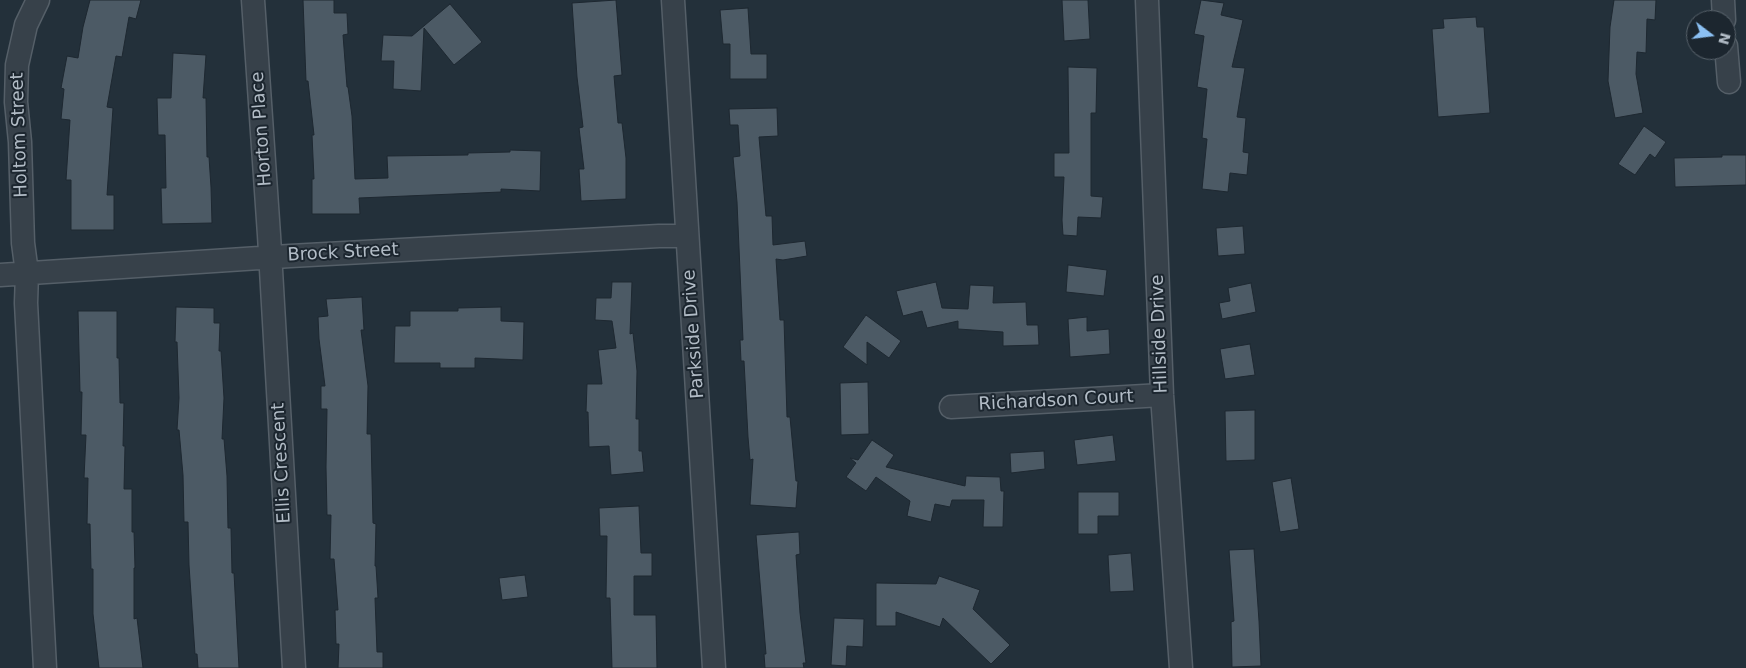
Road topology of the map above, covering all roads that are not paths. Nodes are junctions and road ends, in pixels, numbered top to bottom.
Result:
1 (38, 0) edge
2 (253, 0) edge
3 (673, 0) edge
4 (1147, 0) edge
5 (1727, 60) edge
6 (1728, 82) dead end
7 (687, 236) junction
8 (270, 258) junction
9 (27, 273) junction
10 (0, 274) edge
11 (1162, 395) junction
12 (951, 407) dead end
13 (45, 668) edge
14 (294, 668) edge
15 (714, 668) edge
16 (1181, 668) edge

1 - 9 street, Holtom Street
2 - 8 street, Horton Place
3 - 7 street, Parkside Drive
4 - 11 street, Hillside Drive
5 - 6 street
7 - 8 street, Brock Street
7 - 15 street, Parkside Drive
8 - 9 street, Brock Street
8 - 14 street, Ellis Crescent
9 - 10 street, Brock Street
9 - 13 street
11 - 12 street, Richardson Court
11 - 16 street, Hillside Drive

